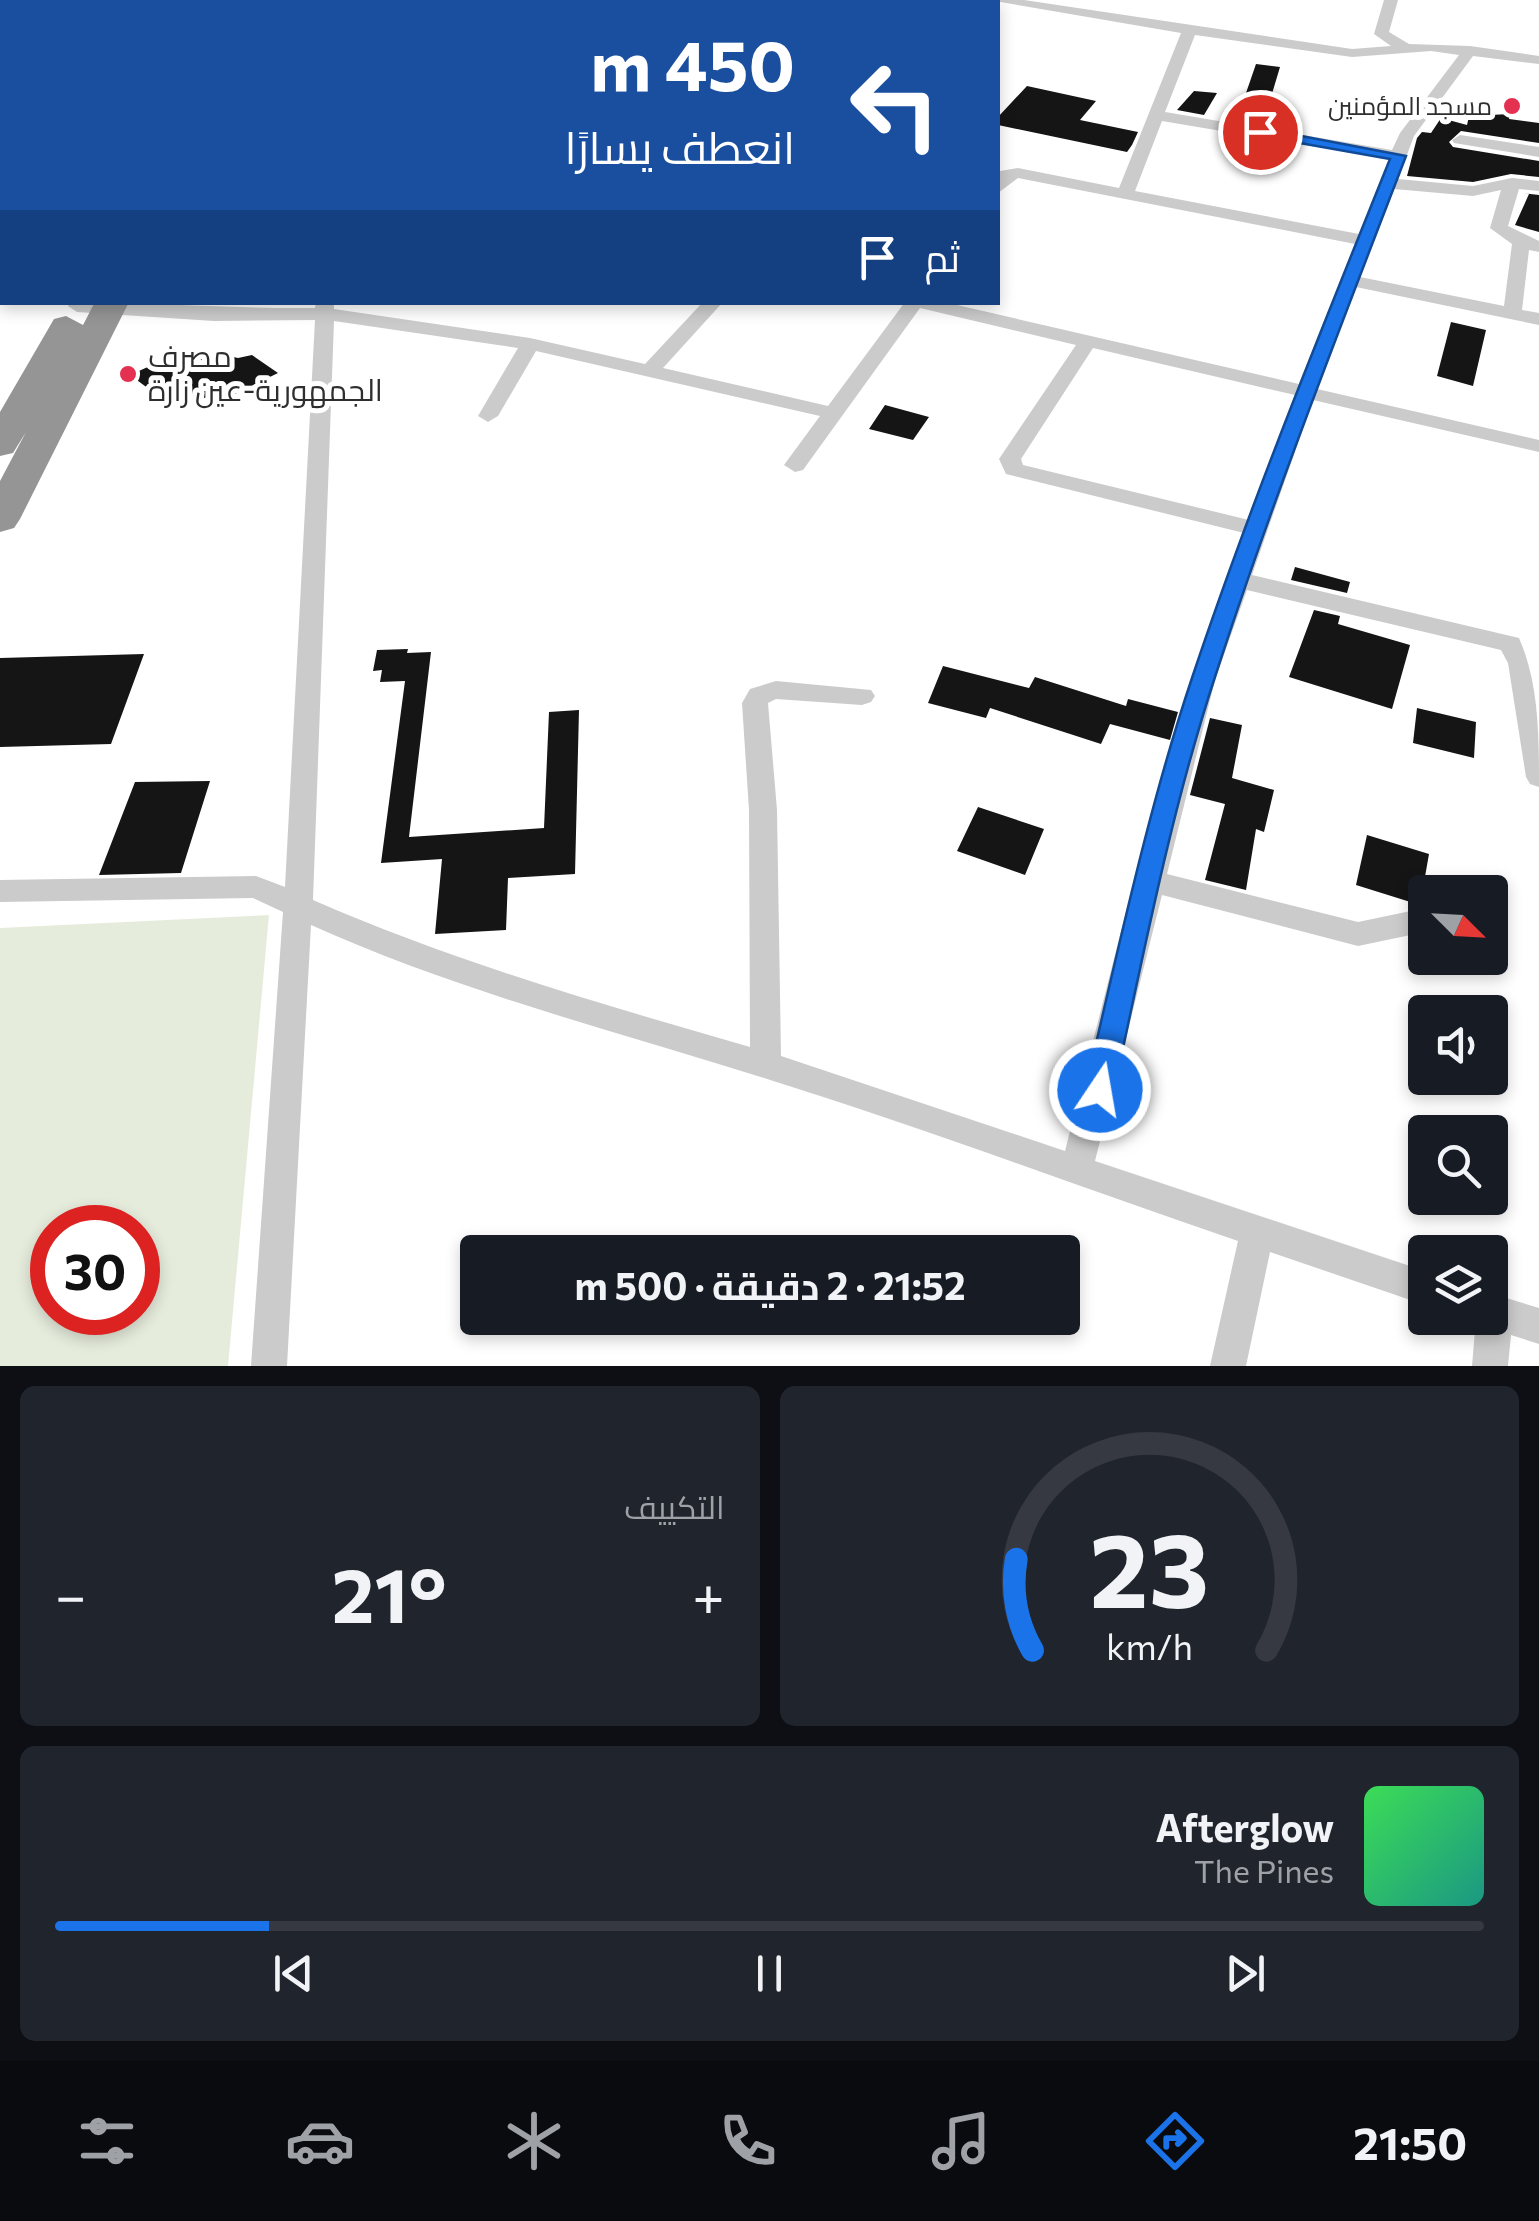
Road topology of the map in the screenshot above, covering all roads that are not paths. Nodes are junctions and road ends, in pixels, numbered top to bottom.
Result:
1 (1391, 0) edge
2 (1000, 1) edge
3 (1190, 30) junction
4 (1404, 47) junction
5 (1470, 50) junction
6 (1539, 60) edge
7 (1156, 115) junction
8 (1460, 140) dead end
9 (1539, 152) edge
10 (1398, 156) junction
11 (1387, 183) junction
12 (1512, 184) junction
13 (1000, 185) edge
14 (1539, 186) edge
15 (1125, 194) junction
16 (1364, 240) junction
17 (1530, 244) edge
18 (1348, 280) junction
19 (95, 305) edge
20 (711, 305) edge
21 (914, 305) edge
22 (929, 305) edge
23 (325, 308) edge
24 (1512, 314) junction
25 (1539, 319) edge
26 (1087, 342) junction
27 (530, 344) junction
28 (651, 370) junction
29 (1306, 392) junction
30 (834, 413) junction
31 (488, 416) dead end
32 (0, 445) edge
33 (1539, 446) edge
34 (795, 465) dead end
35 (0, 519) edge
36 (1257, 529) junction
37 (1239, 580) junction
38 (862, 696) dead end
39 (1539, 777) edge
40 (1148, 880) junction
41 (0, 891) edge
42 (298, 906) junction
43 (1408, 924) edge
44 (766, 1065) junction
45 (1076, 1171) junction
46 (1256, 1231) junction
47 (1408, 1282) edge
48 (1508, 1316) edge
49 (1539, 1326) edge
50 (1492, 1335) edge
51 (270, 1366) edge
52 (1228, 1366) edge
53 (1490, 1366) edge

1 - 4 street
2 - 3 street
3 - 4 street
3 - 7 street
4 - 5 street
5 - 6 street
5 - 10 street
7 - 10 street
7 - 15 street
8 - 9 street
10 - 11 street
11 - 12 street
11 - 16 street
12 - 14 street
12 - 17 street
13 - 15 street
15 - 16 street
16 - 18 street
17 - 24 street
18 - 24 street
18 - 29 street
19 - 23 street
19 - 32 highway
19 - 35 highway
20 - 28 street
21 - 30 street
22 - 26 street
23 - 27 street
23 - 42 street
24 - 25 street
26 - 29 street
26 - 36 street
27 - 28 street
27 - 31 street
28 - 30 street
29 - 33 street
29 - 36 street
30 - 34 street
36 - 37 street
37 - 39 street
37 - 40 street
38 - 44 street
40 - 43 street
40 - 45 street
41 - 42 street
42 - 44 street
42 - 51 street
44 - 45 street
45 - 46 street
46 - 47 street
46 - 52 street
48 - 49 street
50 - 53 street

